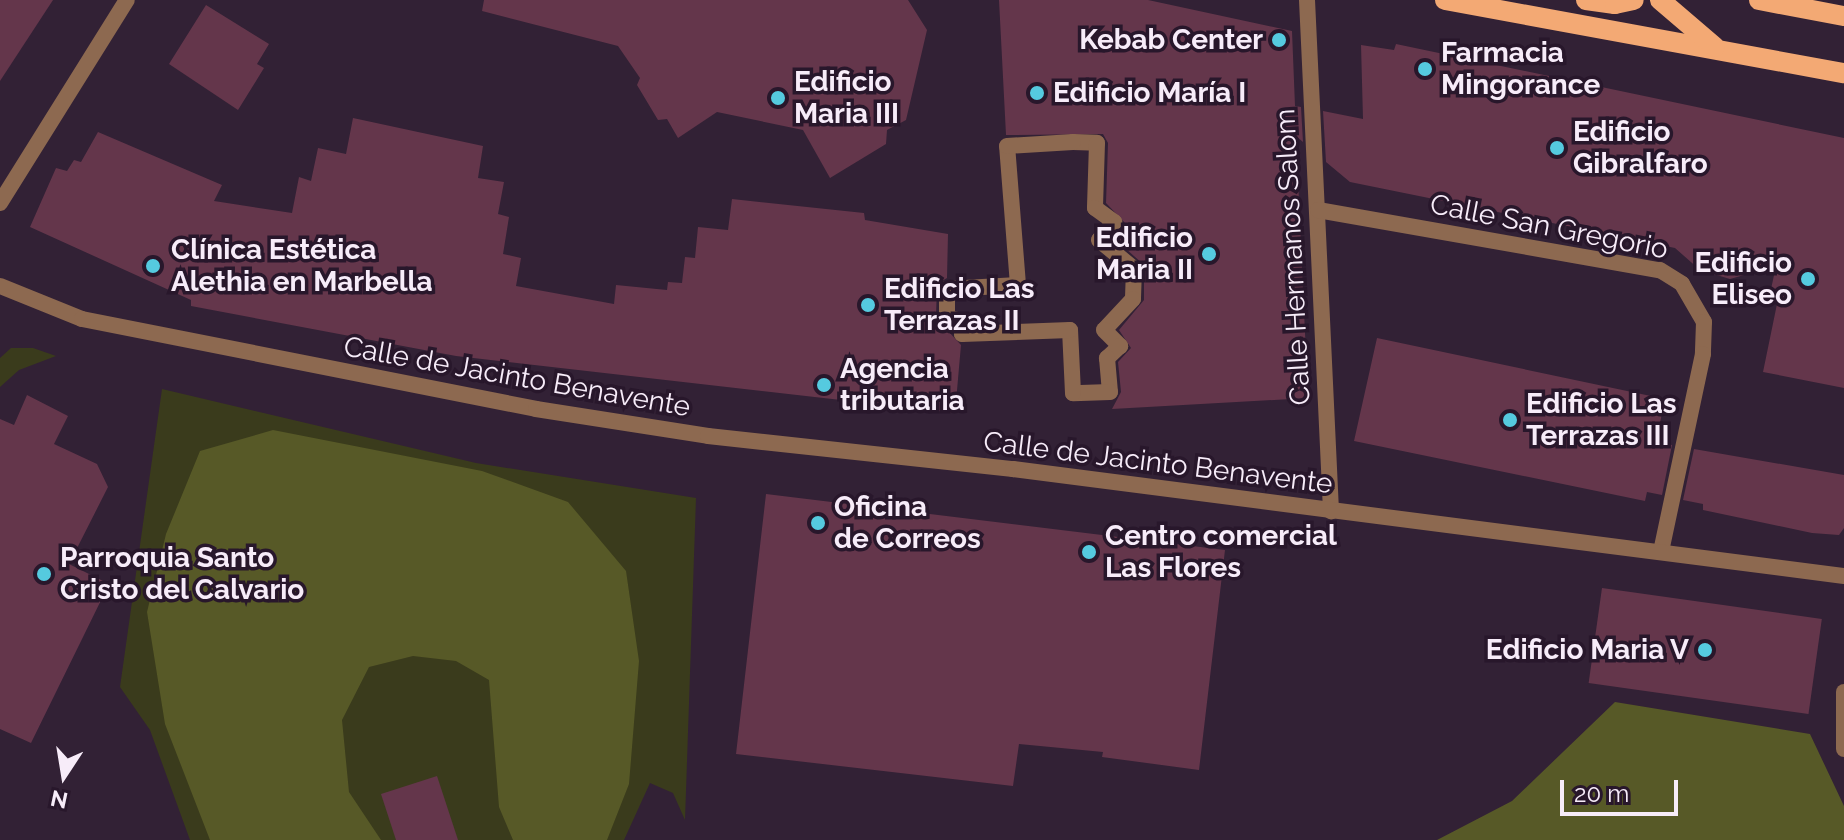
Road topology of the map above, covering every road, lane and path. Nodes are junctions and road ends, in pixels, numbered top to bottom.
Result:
1 (127, 0) edge
2 (1307, 0) edge
3 (1445, 0) edge
4 (1586, 0) edge
5 (1634, 0) edge
6 (1660, 0) edge
7 (1759, 0) edge
8 (1844, 16) edge
9 (1719, 50) junction
10 (1844, 73) edge
11 (0, 203) edge
12 (1318, 210) junction
13 (1018, 285) joint
14 (0, 286) edge
15 (1331, 511) junction
16 (1661, 552) junction
17 (1844, 576) edge
18 (1844, 692) edge
19 (1844, 749) edge

1 - 11 street
2 - 12 street, Calle Hermanos Salom
3 - 9 main road
4 - 5 main road
6 - 9 main road
7 - 8 main road
9 - 10 main road
12 - 15 street, Calle Hermanos Salom
12 - 16 street, Calle San Gregorio
13 - 13 street
14 - 15 street, Calle de Jacinto Benavente
15 - 16 street, Calle de Jacinto Benavente
16 - 17 street, Calle de Jacinto Benavente
18 - 19 street

